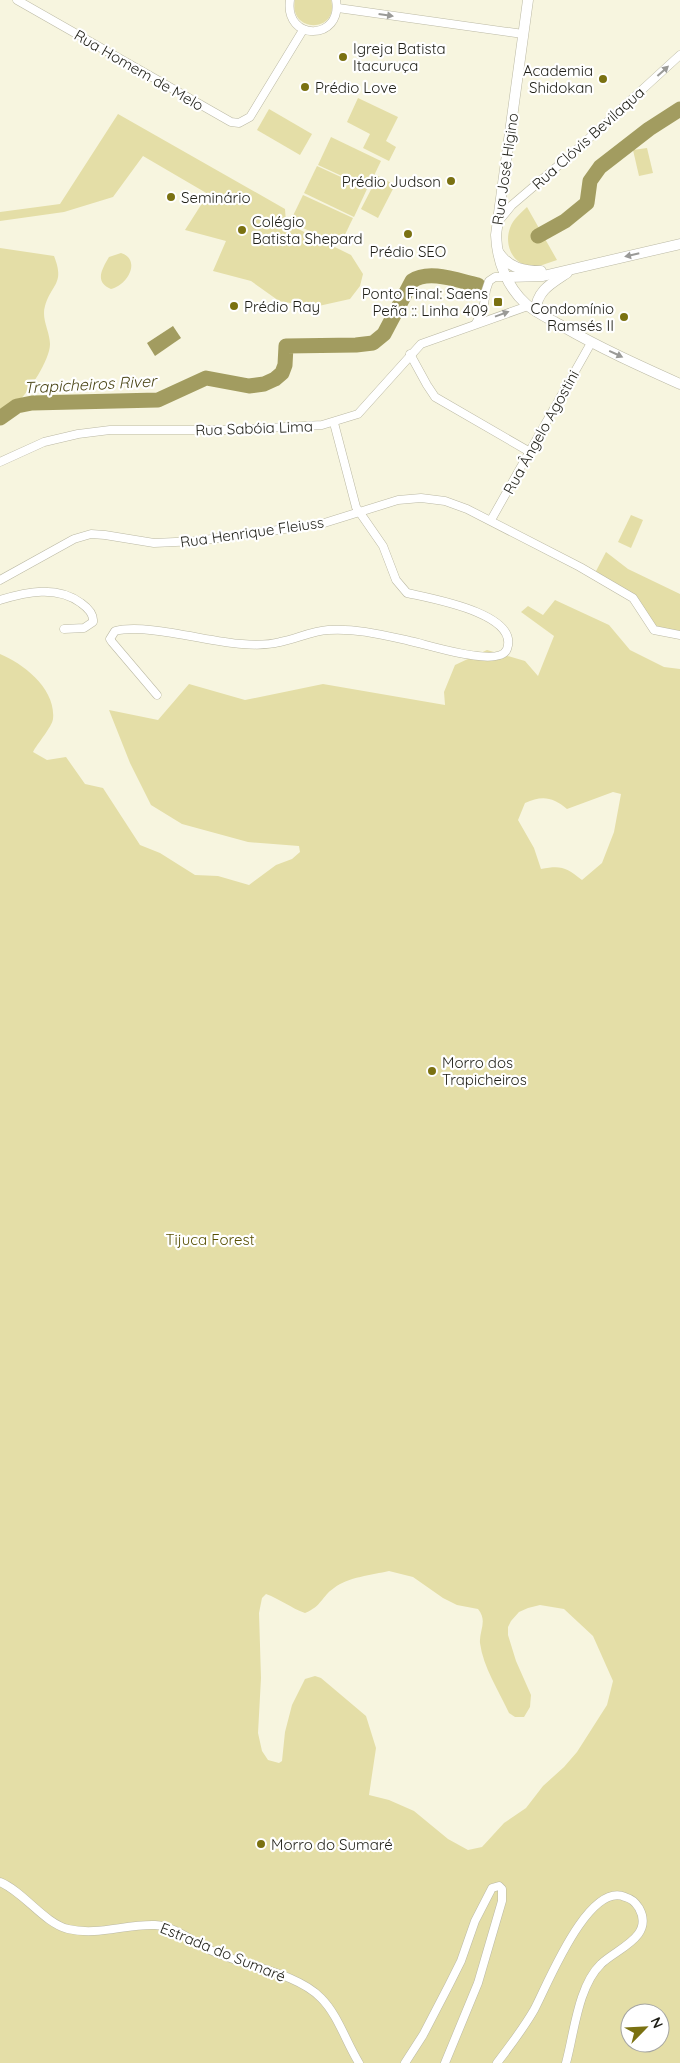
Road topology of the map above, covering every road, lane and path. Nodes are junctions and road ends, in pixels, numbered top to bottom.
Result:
1 (17, 0) edge
2 (290, 0) edge
3 (528, 0) edge
4 (337, 4) edge
5 (303, 30) junction
6 (523, 34) junction
7 (680, 55) edge
8 (498, 222) junction
9 (680, 244) edge
10 (498, 250) junction
11 (574, 268) junction
12 (506, 277) junction
13 (532, 308) junction
14 (476, 323) junction
15 (591, 343) junction
16 (410, 354) junction
17 (680, 384) edge
18 (334, 423) junction
19 (530, 452) junction
20 (0, 462) edge
21 (359, 513) junction
22 (491, 520) junction
23 (0, 580) edge
24 (0, 600) edge
25 (64, 629) dead end
26 (680, 635) edge
27 (157, 695) dead end
28 (0, 1882) edge
29 (359, 2063) edge
30 (405, 2063) edge
31 (445, 2063) edge
32 (497, 2063) edge
33 (566, 2063) edge

1 - 5 street, Rua Homem de Melo
2 - 5 street
3 - 6 street, Rua José Higino
4 - 5 street
4 -> 6 street
6 - 8 street, Rua José Higino
8 -> 7 street, Rua Clóvis Bevilaqua
8 - 10 street, Rua José Higino
9 -> 11 street
10 - 11 street
10 - 12 street, Rua José Higino
11 - 12 street
11 - 13 street
12 - 13 street
12 - 14 street
14 -> 13 street, Rua Sabóia Lima
13 - 15 street
14 - 16 street, Rua Sabóia Lima
15 -> 17 street
15 - 19 street, Rua Ângelo Agostini
16 - 18 street, Rua Sabóia Lima
16 - 19 street
18 - 20 street, Rua Sabóia Lima
18 - 21 street
19 - 22 street, Rua Ângelo Agostini
21 - 22 street, Rua Henrique Fleiuss
21 - 23 street, Rua Henrique Fleiuss
21 - 27 street
22 - 26 street, Rua Henrique Fleiuss
24 - 25 street
28 - 29 street, Estrada do Sumaré
30 - 31 street
32 - 33 street

